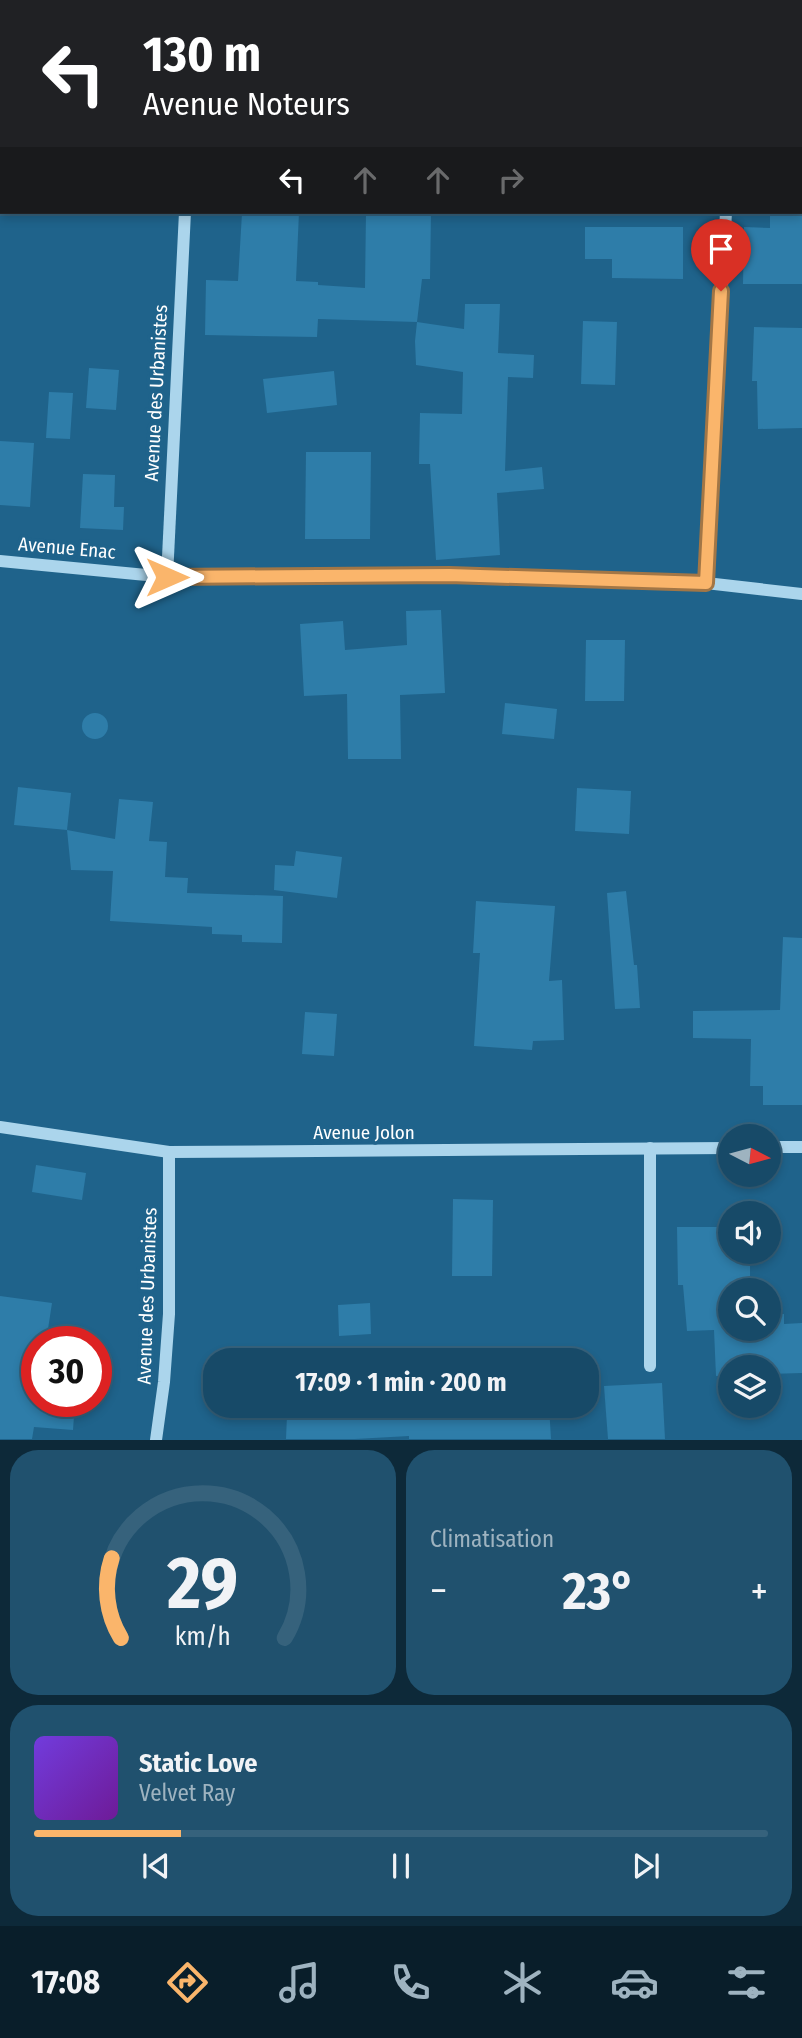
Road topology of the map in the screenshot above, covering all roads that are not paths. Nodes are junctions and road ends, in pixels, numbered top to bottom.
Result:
1 (184, 214) edge
2 (726, 214) edge
3 (0, 561) edge
4 (167, 577) junction
5 (706, 583) junction
6 (802, 594) edge
7 (0, 1127) edge
8 (781, 1147) edge
9 (802, 1147) edge
10 (650, 1148) junction
11 (718, 1148) edge
12 (169, 1153) junction
13 (650, 1366) dead end
14 (156, 1440) edge

1 - 4 street, Avenue des Urbanistes
2 - 5 street
3 - 4 street, Avenue Enac
4 - 5 street, Avenue Enac
5 - 6 street, Avenue Enac
7 - 12 street, Avenue Jolon
8 - 9 street
10 - 11 street, Avenue Jolon
10 - 12 street, Avenue Jolon
10 - 13 street
12 - 14 street, Avenue des Urbanistes

